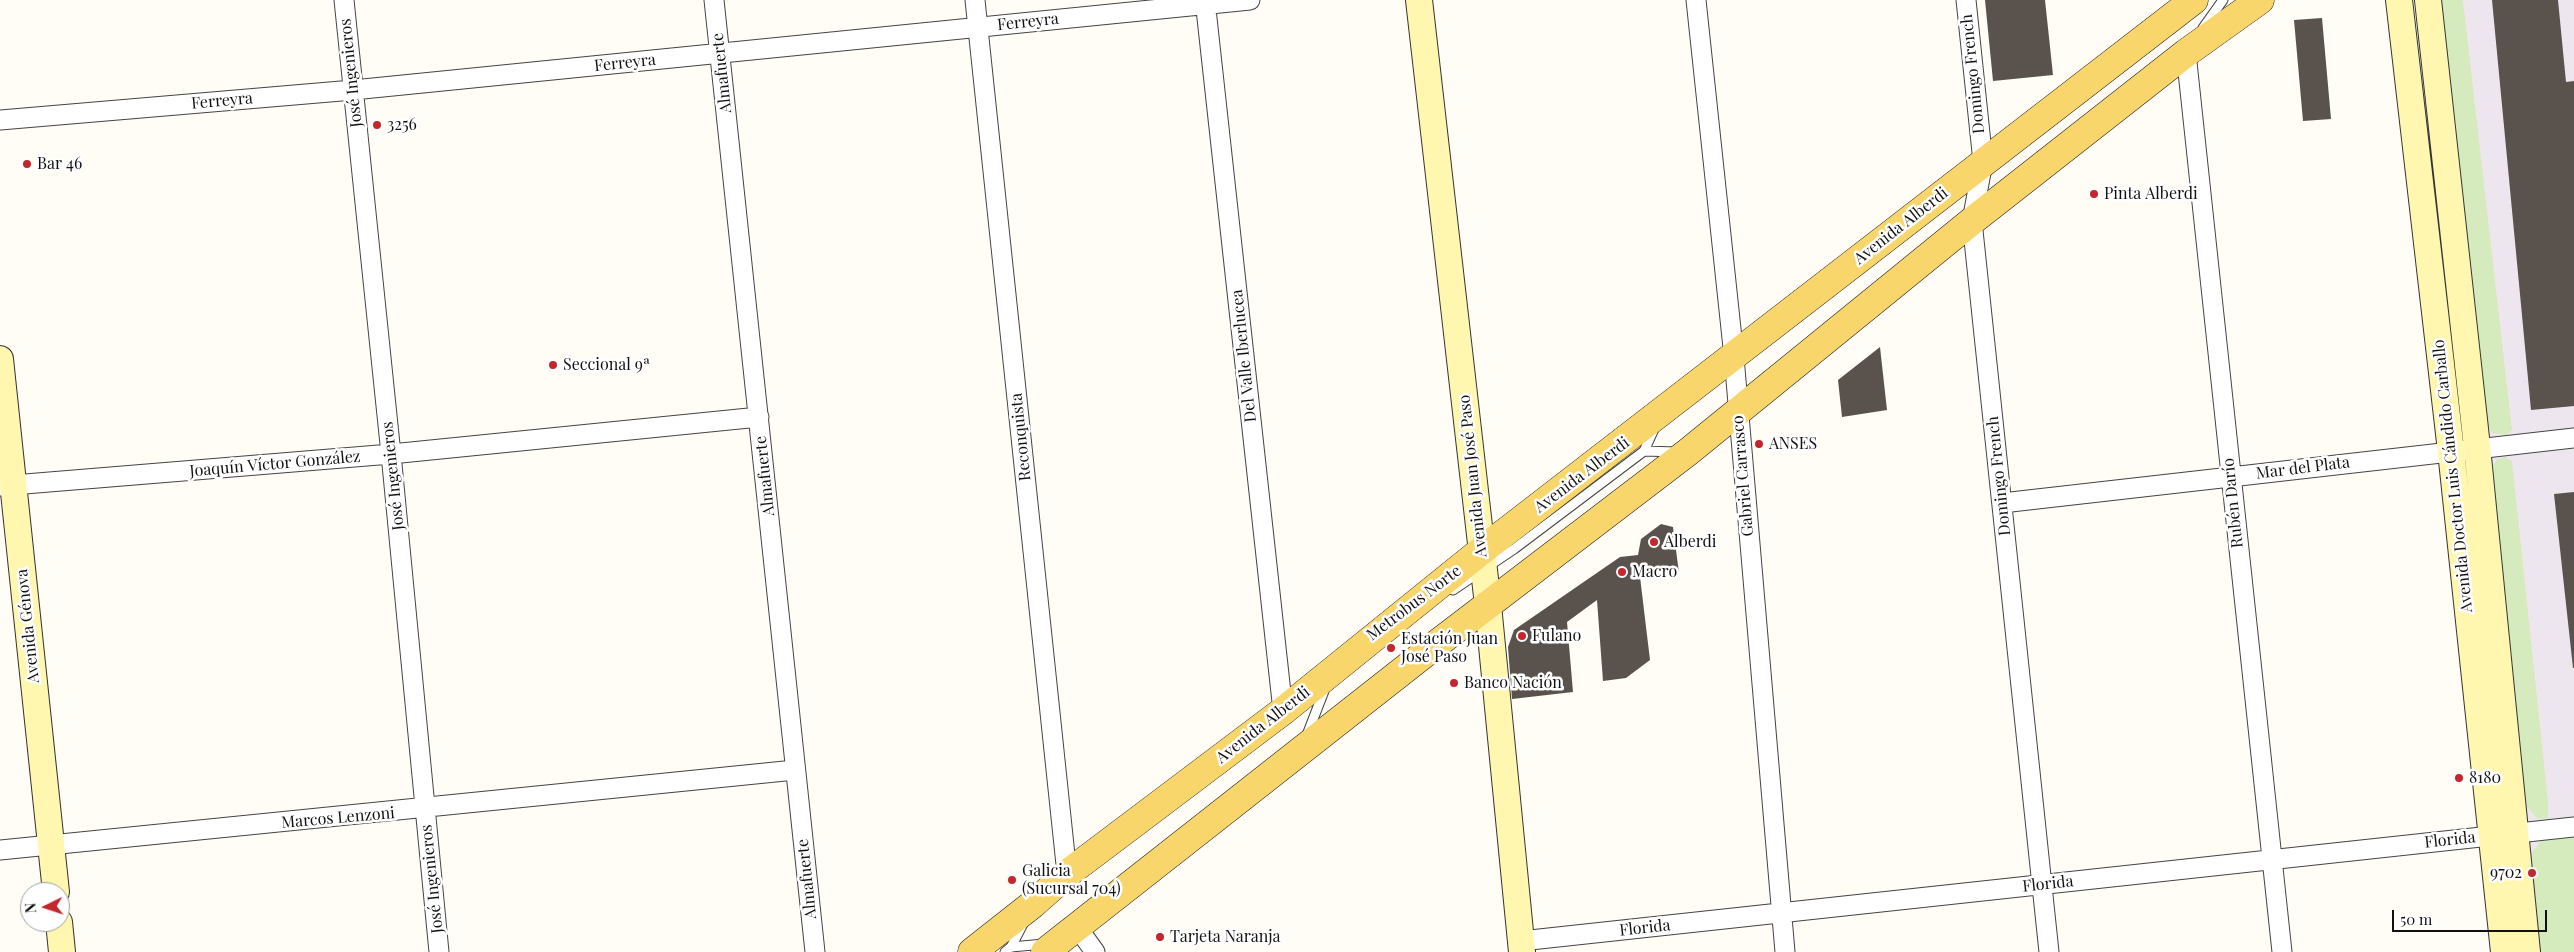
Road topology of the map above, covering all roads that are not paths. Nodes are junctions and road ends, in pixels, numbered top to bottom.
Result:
1 (344, 0) edge
2 (714, 0) edge
3 (975, 0) edge
4 (1250, 0) edge
5 (1419, 0) edge
6 (1696, 0) edge
7 (1966, 0) edge
8 (2223, 0) edge
9 (2260, 0) edge
10 (2399, 0) edge
11 (2428, 0) edge
12 (1205, 2) edge
13 (2192, 4) edge
14 (978, 27) junction
15 (720, 53) junction
16 (2186, 53) junction
17 (353, 90) junction
18 (0, 120) edge
19 (1983, 162) junction
20 (1972, 221) junction
21 (1734, 357) junction
22 (0, 359) edge
23 (1738, 412) junction
24 (1662, 414) junction
25 (759, 416) junction
26 (2574, 438) edge
27 (2477, 447) junction
28 (1644, 451) junction
29 (1688, 452) junction
30 (2451, 452) junction
31 (391, 454) junction
32 (2230, 477) junction
33 (7, 485) edge
34 (2002, 503) junction
35 (1482, 560) junction
36 (1446, 594) dead end
37 (1488, 605) junction
38 (1283, 711) junction
39 (1302, 749) junction
40 (795, 770) junction
41 (424, 809) junction
42 (2574, 827) edge
43 (2503, 835) junction
44 (51, 845) junction
45 (0, 850) edge
46 (2272, 860) junction
47 (1067, 874) junction
48 (55, 882) edge
49 (2042, 885) junction
50 (1033, 904) junction
51 (1781, 913) junction
52 (1077, 927) junction
53 (59, 932) edge
54 (1522, 947) edge
55 (1050, 948) edge
56 (1008, 950) edge
57 (62, 952) edge
58 (439, 952) edge
59 (815, 952) edge
60 (972, 952) edge
61 (1095, 952) edge
62 (1785, 952) edge
63 (2049, 952) edge
64 (2282, 952) edge
65 (2504, 952) edge
66 (2527, 952) edge

1 - 17 street, José Ingenieros
2 - 15 street, Almafuerte
3 - 14 street, Reconquista
4 - 12 street, Ferreyra
5 - 35 main road, Avenida Juan José Paso
6 - 21 street, Gabriel Carrasco
7 - 19 street, Domingo French
8 - 16 lane
9 - 16 main road
10 - 30 main road, Avenida Doctor Luis Cándido Carballo
11 - 27 main road, Avenida Doctor Luis Cándido Carballo
12 - 14 street, Ferreyra
12 - 38 street, Del Valle Iberlucea
13 - 19 main road, Avenida Alberdi
14 - 15 street, Ferreyra
14 - 47 street, Reconquista
15 - 17 street, Ferreyra
15 - 25 street, Almafuerte
16 - 20 main road
16 - 32 street, Rubén Darío
17 - 18 street, Ferreyra
17 - 31 street, José Ingenieros
19 - 20 street, Domingo French
19 - 21 main road, Avenida Alberdi
20 - 23 main road
20 - 34 street, Domingo French
21 - 23 street, Gabriel Carrasco
21 - 24 main road, Avenida Alberdi
22 - 33 main road, Avenida Génova
23 - 29 main road
23 - 51 street, Gabriel Carrasco
24 - 28 lane, Metrobus Norte
24 - 35 main road, Avenida Alberdi
25 - 31 street, Joaquín Víctor González
25 - 40 street, Almafuerte
26 - 27 street, Mar del Plata
27 - 30 street, Mar del Plata
27 - 43 main road, Avenida Doctor Luis Cándido Carballo
28 - 29 lane
28 - 35 lane, Metrobus Norte
29 - 37 main road
30 - 32 street, Mar del Plata
30 - 43 main road, Avenida Doctor Luis Cándido Carballo
31 - 33 street, Joaquín Víctor González
31 - 41 street, José Ingenieros
32 - 34 street, Mar del Plata
32 - 46 street, Rubén Darío
33 - 44 main road, Avenida Génova
34 - 49 street, Domingo French
35 - 36 lane, Metrobus Norte
35 - 37 main road, Avenida Juan José Paso
35 - 38 main road, Avenida Alberdi
37 - 39 main road
37 - 54 main road, Avenida Juan José Paso
38 - 39 lane
38 - 47 main road, Avenida Alberdi
39 - 52 main road
40 - 41 street, Marcos Lenzoni
40 - 59 street, Almafuerte
41 - 44 street, Marcos Lenzoni
41 - 58 street, José Ingenieros
42 - 43 street, Florida
43 - 46 street, Florida
43 - 65 main road, Avenida Doctor Luis Cándido Carballo
43 - 66 main road, Avenida Doctor Luis Cándido Carballo
44 - 45 street, Marcos Lenzoni
44 - 48 main road, Avenida Génova
46 - 49 street, Florida
46 - 64 street, Rubén Darío
47 - 50 main road, Avenida Alberdi
49 - 51 street, Florida
49 - 63 street, Domingo French
50 - 56 lane
50 - 60 main road, Avenida Alberdi
51 - 54 street, Florida
51 - 62 street, Gabriel Carrasco
52 - 55 main road
52 - 61 street
53 - 57 main road
55 - 56 lane

